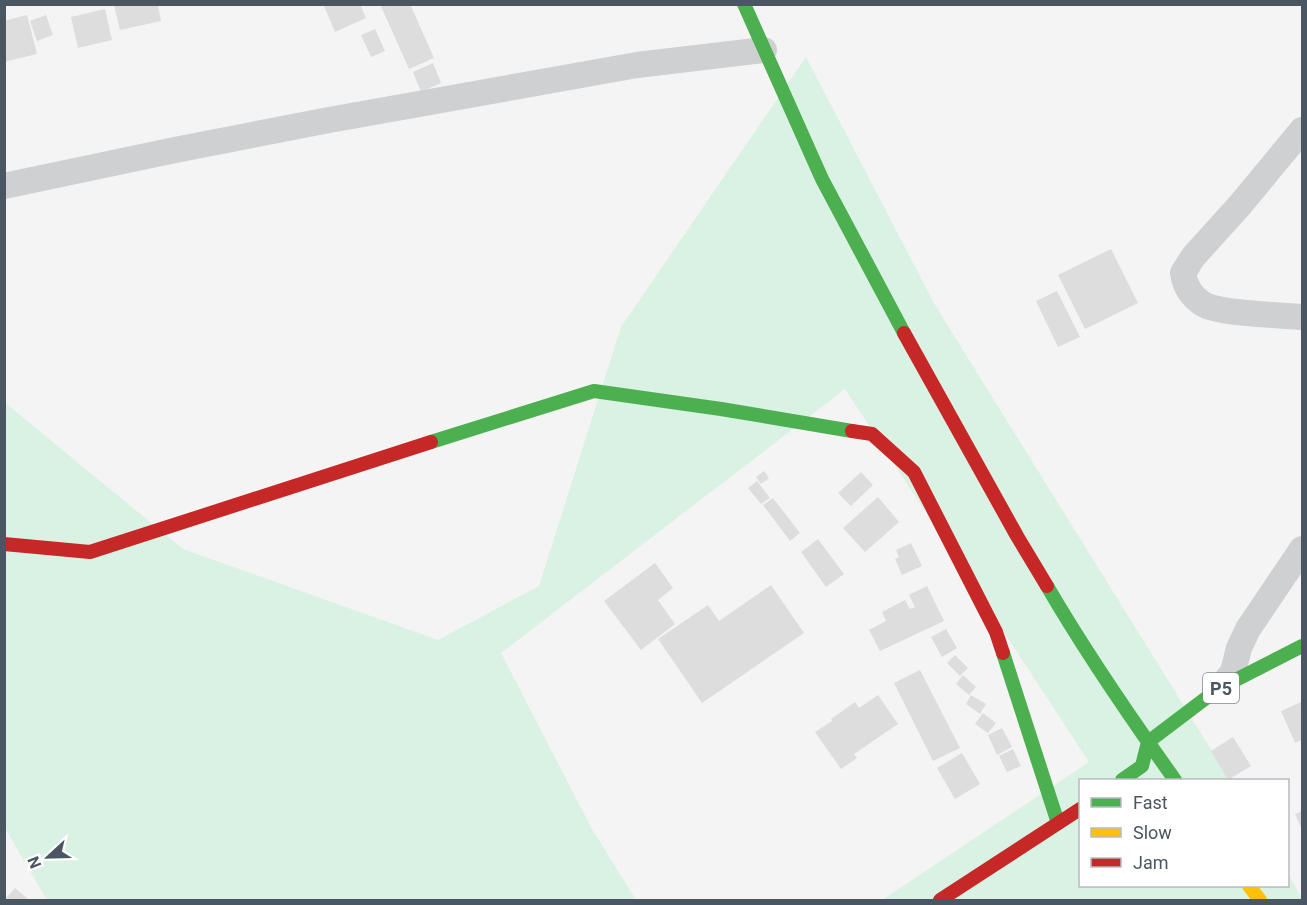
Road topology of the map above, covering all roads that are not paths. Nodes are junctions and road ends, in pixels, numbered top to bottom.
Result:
1 (744, 4) edge
2 (764, 50) junction
3 (1302, 130) edge
4 (4, 186) edge
5 (1302, 316) edge
6 (4, 544) edge
7 (1302, 549) edge
8 (1302, 646) edge
9 (1218, 689) junction
10 (1148, 742) junction
11 (1123, 779) edge
12 (1174, 779) edge
13 (1079, 810) edge
14 (1058, 823) junction
15 (1250, 887) edge
16 (940, 900) edge
17 (1260, 900) edge

1 - 2 street
2 - 4 street
2 - 10 street
3 - 5 street
6 - 14 street
7 - 9 street
8 - 9 street, P5
9 - 10 street, P5
10 - 11 street
10 - 12 street
13 - 14 street
14 - 16 street
15 - 17 street

